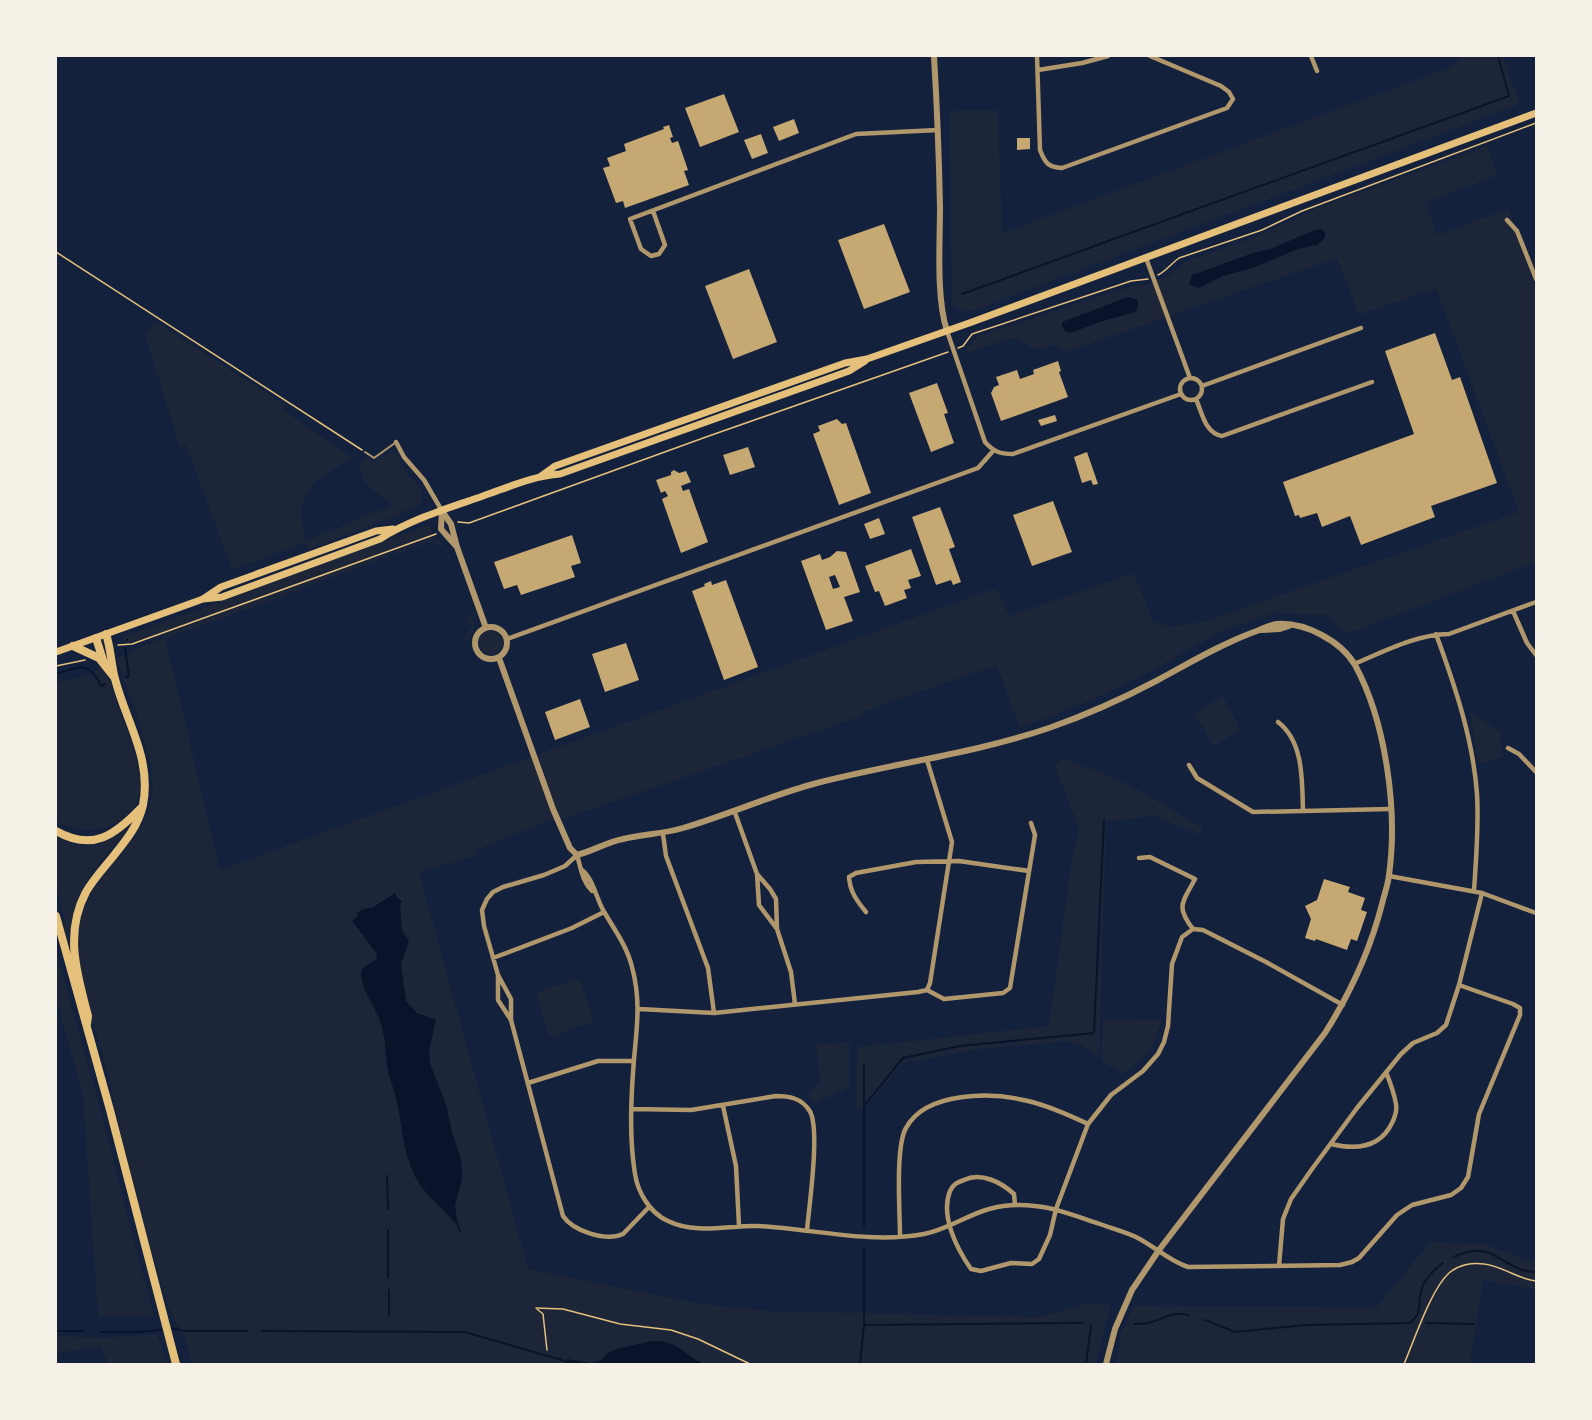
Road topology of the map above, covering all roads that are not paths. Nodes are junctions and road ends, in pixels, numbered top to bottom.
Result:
1 (934, 56) edge
2 (1037, 56) edge
3 (1108, 56) edge
4 (1150, 56) edge
5 (1311, 56) edge
6 (1038, 70) junction
7 (1317, 71) dead end
8 (1536, 112) edge
9 (938, 130) junction
10 (653, 211) junction
11 (1507, 220) dead end
12 (1146, 258) junction
13 (1536, 279) edge
14 (1361, 328) dead end
15 (947, 331) junction
16 (1190, 378) junction
17 (1372, 382) dead end
18 (1202, 386) junction
19 (1181, 394) junction
20 (1196, 399) junction
21 (396, 442) joint
22 (993, 451) junction
23 (365, 452) road end
24 (442, 511) junction
25 (457, 547) junction
26 (1536, 602) edge
27 (1513, 611) junction
28 (486, 628) junction
29 (106, 634) junction
30 (1436, 634) junction
31 (96, 638) junction
32 (507, 639) junction
33 (73, 646) junction
34 (56, 652) edge
35 (1536, 655) edge
36 (499, 658) junction
37 (105, 664) junction
38 (1354, 664) junction
39 (115, 678) junction
40 (1278, 722) dead end
41 (1508, 748) dead end
42 (927, 760) junction
43 (1189, 765) dead end
44 (1536, 772) edge
45 (142, 807) junction
46 (1390, 809) junction
47 (734, 810) junction
48 (1303, 811) junction
49 (1031, 823) dead end
50 (56, 831) edge
51 (663, 834) junction
52 (577, 855) junction
53 (1139, 858) dead end
54 (949, 862) junction
55 (1029, 871) junction
56 (757, 874) junction
57 (1389, 876) junction
58 (1473, 891) junction
59 (1482, 894) junction
60 (604, 912) junction
61 (866, 912) dead end
62 (1536, 913) edge
63 (56, 916) edge
64 (1193, 928) junction
65 (777, 929) junction
66 (493, 958) junction
67 (498, 975) junction
68 (1459, 985) junction
69 (927, 990) junction
70 (795, 1004) junction
71 (1343, 1005) junction
72 (639, 1009) junction
73 (714, 1013) junction
74 (511, 1020) junction
75 (86, 1028) junction
76 (634, 1061) junction
77 (1386, 1072) junction
78 (528, 1083) junction
79 (723, 1106) junction
80 (632, 1109) junction
81 (1088, 1124) junction
82 (1331, 1144) junction
83 (1015, 1205) junction
84 (649, 1207) junction
85 (1056, 1209) junction
86 (739, 1226) junction
87 (950, 1226) junction
88 (807, 1230) junction
89 (900, 1237) junction
90 (1159, 1250) junction
91 (1279, 1266) junction
92 (176, 1365) edge
93 (1106, 1365) edge

1 - 9 street
2 - 6 street
3 - 6 street
4 - 6 street
5 - 7 street
8 - 12 main road
9 - 10 street
9 - 15 street
10 - 10 street
11 - 13 street
12 - 15 main road
12 - 16 street
14 - 18 street
15 - 22 street
15 - 24 main road
16 - 18 street
16 - 19 street
17 - 20 street
18 - 20 street
19 - 20 street
19 - 22 street
21 - 23 lane
21 - 24 street
22 - 32 street
24 - 25 street
24 - 25 street
24 - 29 main road
25 - 28 street
26 - 27 street
27 - 30 street
27 - 35 street
28 - 32 street
28 - 36 street
29 - 31 main road
29 - 39 main road
30 - 38 street
30 - 58 street
31 - 33 main road
31 - 37 main road
32 - 36 street
33 - 34 main road
33 - 37 main road
36 - 52 street
37 - 39 main road
38 - 42 street
38 - 46 street
39 - 45 main road
40 - 48 street
41 - 44 street
42 - 47 street
42 - 54 street
43 - 48 street
45 - 50 main road
45 - 75 main road
46 - 48 street
46 - 57 street
47 - 51 street
47 - 56 street
49 - 55 street
51 - 52 street
51 - 73 street
52 - 60 street
52 - 66 street
53 - 64 street
54 - 55 street
54 - 61 street
54 - 69 street
55 - 69 street
56 - 65 street
56 - 65 street
57 - 58 street
57 - 71 street
58 - 59 street
59 - 62 street
59 - 68 street
60 - 66 street
60 - 72 street
63 - 75 main road
64 - 71 street
64 - 81 street
65 - 70 street
66 - 67 street
67 - 74 street
67 - 74 street
68 - 77 street
68 - 91 street
69 - 70 street
70 - 73 street
71 - 90 street
72 - 73 street
72 - 76 street
74 - 78 street
75 - 92 main road
76 - 78 street
76 - 80 street
77 - 82 street
77 - 82 street
78 - 84 street
79 - 80 street
79 - 86 street
79 - 88 street
80 - 84 street
81 - 85 street
81 - 89 street
82 - 91 street
83 - 85 street
83 - 87 street
83 - 87 street
84 - 86 street
85 - 87 street
85 - 90 street
86 - 88 street
87 - 89 street
88 - 89 street
90 - 91 street
90 - 93 street

